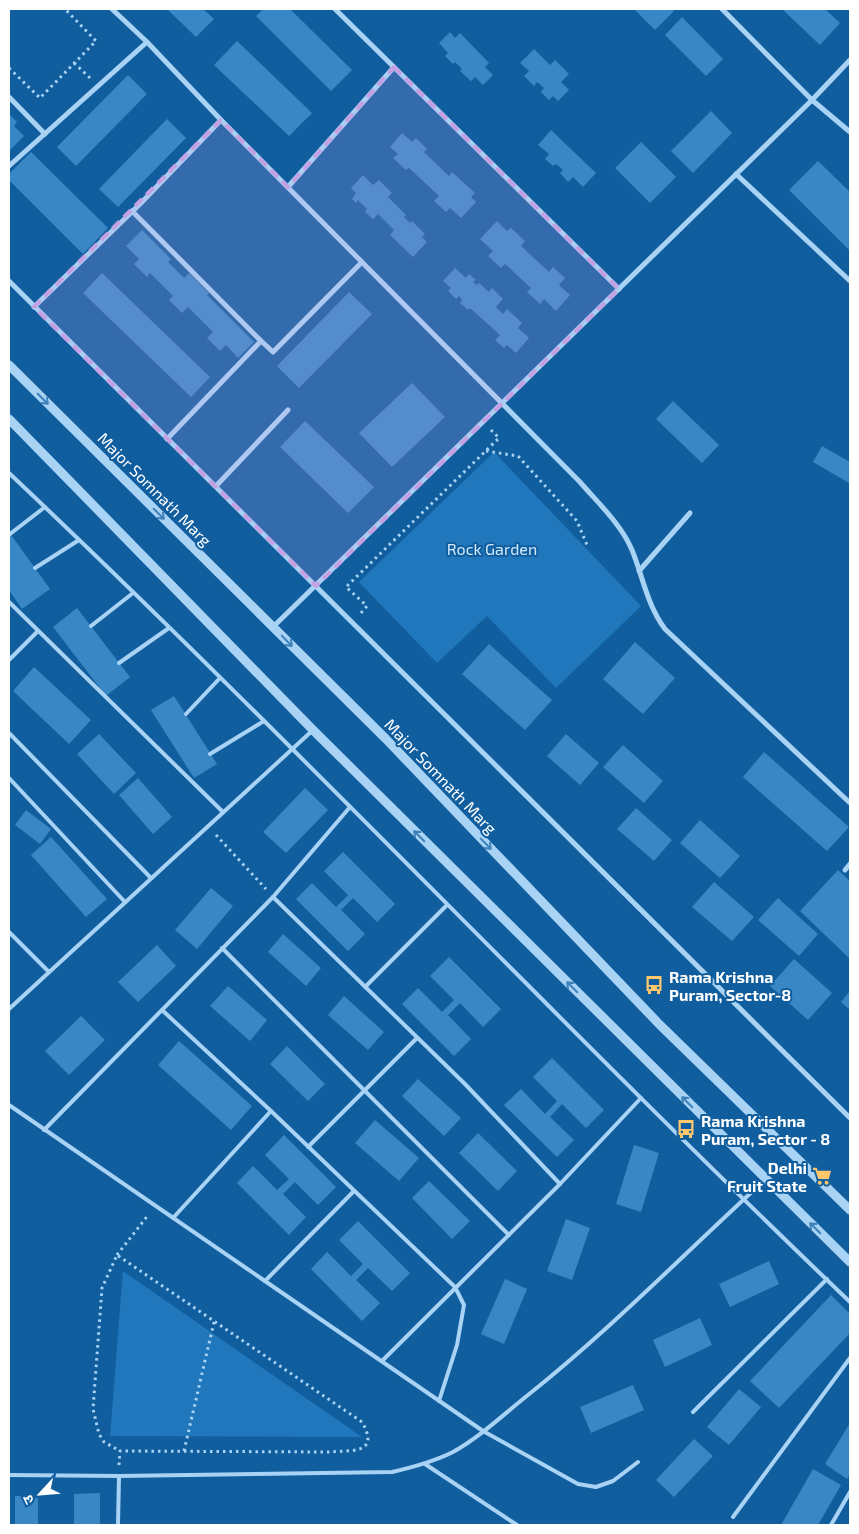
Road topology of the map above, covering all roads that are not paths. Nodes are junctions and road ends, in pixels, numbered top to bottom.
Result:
1 (112, 9) edge
2 (335, 9) edge
3 (722, 9) edge
4 (147, 42) junction
5 (850, 60) edge
6 (394, 67) junction
7 (9, 97) edge
8 (812, 100) junction
9 (221, 120) junction
10 (850, 132) edge
11 (45, 134) junction
12 (9, 166) edge
13 (736, 174) junction
14 (288, 187) junction
15 (132, 211) junction
16 (362, 262) junction
17 (9, 281) edge
18 (850, 281) edge
19 (618, 289) junction
20 (34, 307) junction
21 (257, 336) junction
22 (9, 365) edge
23 (501, 404) junction
24 (288, 410) dead end
25 (9, 419) edge
26 (167, 439) junction
27 (9, 473) edge
28 (216, 486) junction
29 (45, 507) junction
30 (690, 513) dead end
31 (10, 534) dead end
32 (79, 540) junction
33 (35, 568) dead end
34 (639, 570) junction
35 (316, 586) junction
36 (133, 592) junction
37 (9, 602) edge
38 (91, 626) dead end
39 (274, 627) junction
40 (169, 628) junction
41 (38, 631) junction
42 (9, 660) edge
43 (119, 663) dead end
44 (220, 678) junction
45 (186, 714) dead end
46 (264, 721) junction
47 (312, 730) junction
48 (9, 734) edge
49 (291, 749) junction
50 (210, 754) dead end
51 (9, 778) edge
52 (850, 803) edge
53 (350, 808) junction
54 (223, 812) junction
55 (850, 864) edge
56 (845, 870) dead end
57 (151, 878) junction
58 (273, 897) junction
59 (125, 902) junction
60 (447, 905) junction
61 (9, 932) edge
62 (222, 948) junction
63 (48, 971) junction
64 (365, 987) junction
65 (9, 1009) edge
66 (162, 1010) junction
67 (417, 1038) junction
68 (364, 1091) junction
69 (641, 1098) junction
70 (9, 1105) edge
71 (271, 1111) junction
72 (850, 1118) edge
73 (44, 1130) junction
74 (308, 1147) junction
75 (766, 1179) junction
76 (560, 1184) junction
77 (354, 1190) junction
78 (743, 1199) junction
79 (850, 1210) edge
80 (173, 1218) junction
81 (509, 1235) junction
82 (850, 1262) edge
83 (827, 1279) junction
84 (265, 1281) junction
85 (455, 1287) junction
86 (850, 1302) edge
87 (850, 1358) edge
88 (382, 1362) junction
89 (439, 1401) junction
90 (693, 1412) dead end
91 (483, 1430) junction
92 (638, 1462) dead end
93 (426, 1464) junction
94 (9, 1475) edge
95 (118, 1476) junction
96 (850, 1492) edge
97 (733, 1517) dead end
98 (118, 1525) edge
99 (517, 1525) edge
100 (831, 1525) edge

1 - 4 street
2 - 6 street
3 - 8 street
4 - 9 street
4 - 11 street
5 - 8 street
6 - 14 street
6 - 19 street
7 - 11 street
8 - 10 street
8 - 13 street
9 - 14 street
9 - 15 street
11 - 12 street
13 - 18 street
13 - 19 street
14 - 16 street
15 - 20 street
15 - 21 street
16 - 21 street
16 - 23 street
17 - 20 street
19 - 23 street
20 - 26 street
21 - 26 street
22 -> 39 street, Major Somnath Marg
23 - 34 street
23 - 35 street
24 - 28 street
25 - 47 street
26 - 28 street
27 - 29 lane
28 - 35 street
29 - 31 lane
29 - 32 lane
30 - 34 street
32 - 33 lane
32 - 36 lane
34 - 52 street
35 - 39 street
35 - 72 street
36 - 38 lane
36 - 40 lane
37 - 41 lane
39 -> 79 street, Major Somnath Marg
40 - 43 lane
40 - 44 lane
41 - 42 lane
41 - 54 lane
44 - 45 lane
44 - 46 lane
46 - 49 lane
46 - 50 lane
47 - 49 lane
75 -> 47 street
48 - 57 lane
49 - 53 lane
49 - 54 lane
51 - 59 lane
53 - 58 lane
53 - 60 lane
54 - 57 lane
55 - 56 street
57 - 59 lane
58 - 62 lane
58 - 64 lane
59 - 63 lane
60 - 64 lane
60 - 69 lane
61 - 63 lane
62 - 66 lane
62 - 68 lane
63 - 65 lane
64 - 67 lane
66 - 71 lane
66 - 73 lane
67 - 68 lane
67 - 76 lane
68 - 74 lane
68 - 81 lane
69 - 76 lane
69 - 78 lane
70 - 73 lane
71 - 74 lane
71 - 80 lane
73 - 80 lane
74 - 77 lane
75 - 78 lane
82 -> 75 street
76 - 81 lane
77 - 84 lane
77 - 85 lane
78 - 83 lane
78 - 91 lane
80 - 84 lane
81 - 85 lane
83 - 86 lane
83 - 90 lane
84 - 88 lane
85 - 88 lane
85 - 89 lane
87 - 97 lane
88 - 89 lane
89 - 91 lane
91 - 92 lane
91 - 93 lane
93 - 95 lane
93 - 99 lane
94 - 95 lane
95 - 98 lane
96 - 100 lane

